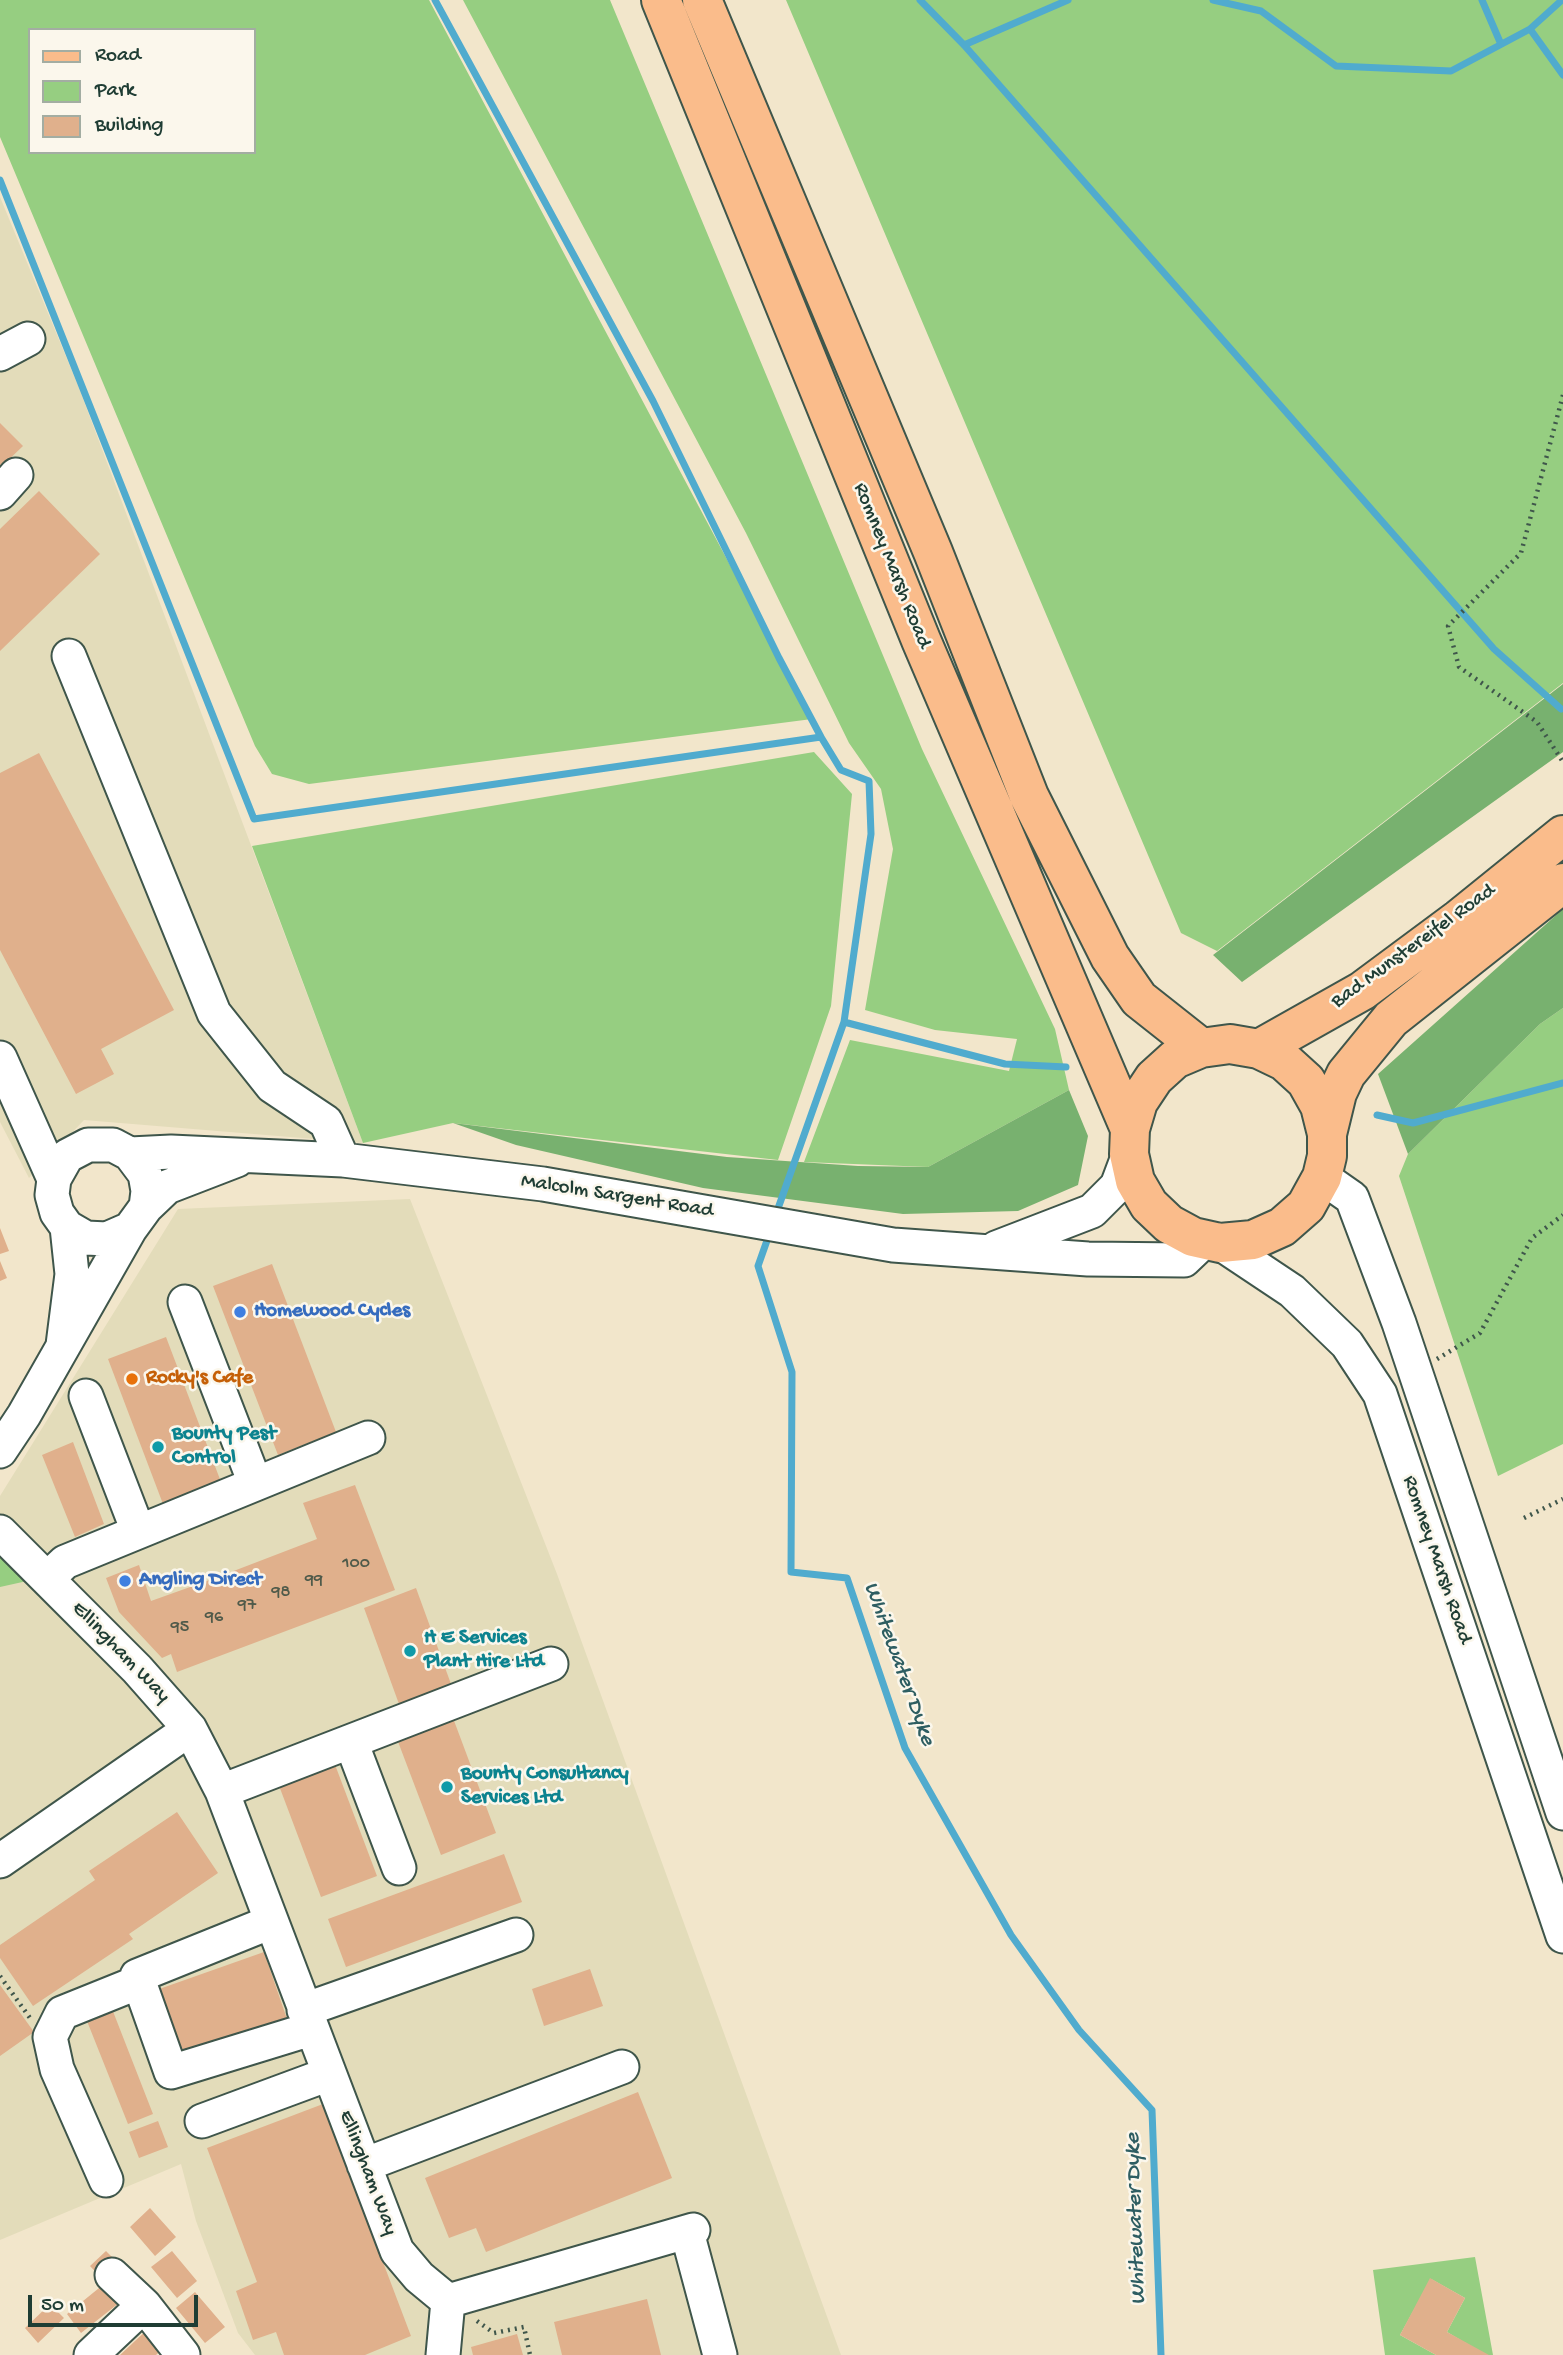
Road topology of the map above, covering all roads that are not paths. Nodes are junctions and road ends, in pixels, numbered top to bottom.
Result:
1 (660, 0) edge
2 (702, 0) edge
3 (69, 656) dead end
4 (1563, 835) edge
5 (1563, 883) edge
6 (1201, 1048) junction
7 (1259, 1049) junction
8 (0, 1058) edge
9 (18, 1096) junction
10 (1327, 1134) junction
11 (1129, 1141) junction
12 (88, 1145) junction
13 (130, 1154) junction
14 (246, 1157) junction
15 (343, 1160) junction
16 (1322, 1177) junction
17 (54, 1179) junction
18 (138, 1218) junction
19 (67, 1227) junction
20 (1213, 1241) junction
21 (987, 1252) junction
22 (185, 1301) dead end
23 (63, 1345) junction
24 (86, 1396) dead end
25 (368, 1438) dead end
26 (0, 1451) edge
27 (255, 1483) junction
28 (138, 1531) junction
29 (0, 1532) edge
30 (47, 1579) junction
31 (551, 1664) dead end
32 (190, 1729) junction
33 (351, 1742) junction
34 (222, 1791) junction
35 (1563, 1813) edge
36 (0, 1861) edge
37 (399, 1868) dead end
38 (271, 1922) junction
39 (516, 1935) dead end
40 (1563, 1936) edge
41 (139, 1982) junction
42 (308, 2020) junction
43 (622, 2067) dead end
44 (329, 2074) junction
45 (201, 2121) dead end
46 (365, 2165) junction
47 (106, 2180) dead end
48 (112, 2275) dead end
49 (448, 2301) junction
50 (144, 2305) junction
51 (91, 2355) edge
52 (183, 2355) edge
53 (443, 2355) edge
54 (720, 2355) edge

1 - 11 main road, Romney Marsh Road
2 - 6 main road, Romney Marsh Road
3 - 15 street
4 - 7 main road, Bad Munstereifel Road
5 - 10 main road, Bad Munstereifel Road
6 - 7 main road
6 - 11 main road
7 - 10 main road
8 - 9 street
9 - 12 street
9 - 17 street
10 - 16 main road
11 - 20 main road
11 - 21 street, Malcolm Sargent Road
12 - 13 street
12 - 17 street
13 - 14 street, Malcolm Sargent Road
13 - 18 street
14 - 15 street, Malcolm Sargent Road
14 - 18 street, Malcolm Sargent Road
15 - 21 street, Malcolm Sargent Road
16 - 20 main road
16 - 35 street, Romney Marsh Road
17 - 19 street
18 - 19 street
18 - 23 street
19 - 23 street
20 - 21 street, Malcolm Sargent Road
20 - 40 street, Romney Marsh Road
22 - 27 street
23 - 26 street
24 - 28 street
25 - 27 street
27 - 28 street
28 - 30 street
29 - 30 street, Ellingham Way
30 - 32 street, Ellingham Way
31 - 33 street
32 - 34 street, Ellingham Way
32 - 36 street
33 - 34 street
33 - 37 street
34 - 38 street, Ellingham Way
38 - 41 street
38 - 42 street, Ellingham Way
39 - 42 street
41 - 42 street
41 - 47 street
42 - 44 street, Ellingham Way
43 - 46 street
44 - 45 street
44 - 46 street, Ellingham Way
46 - 49 street, Ellingham Way
48 - 50 street
49 - 53 street
49 - 54 street
50 - 51 street
50 - 52 street

